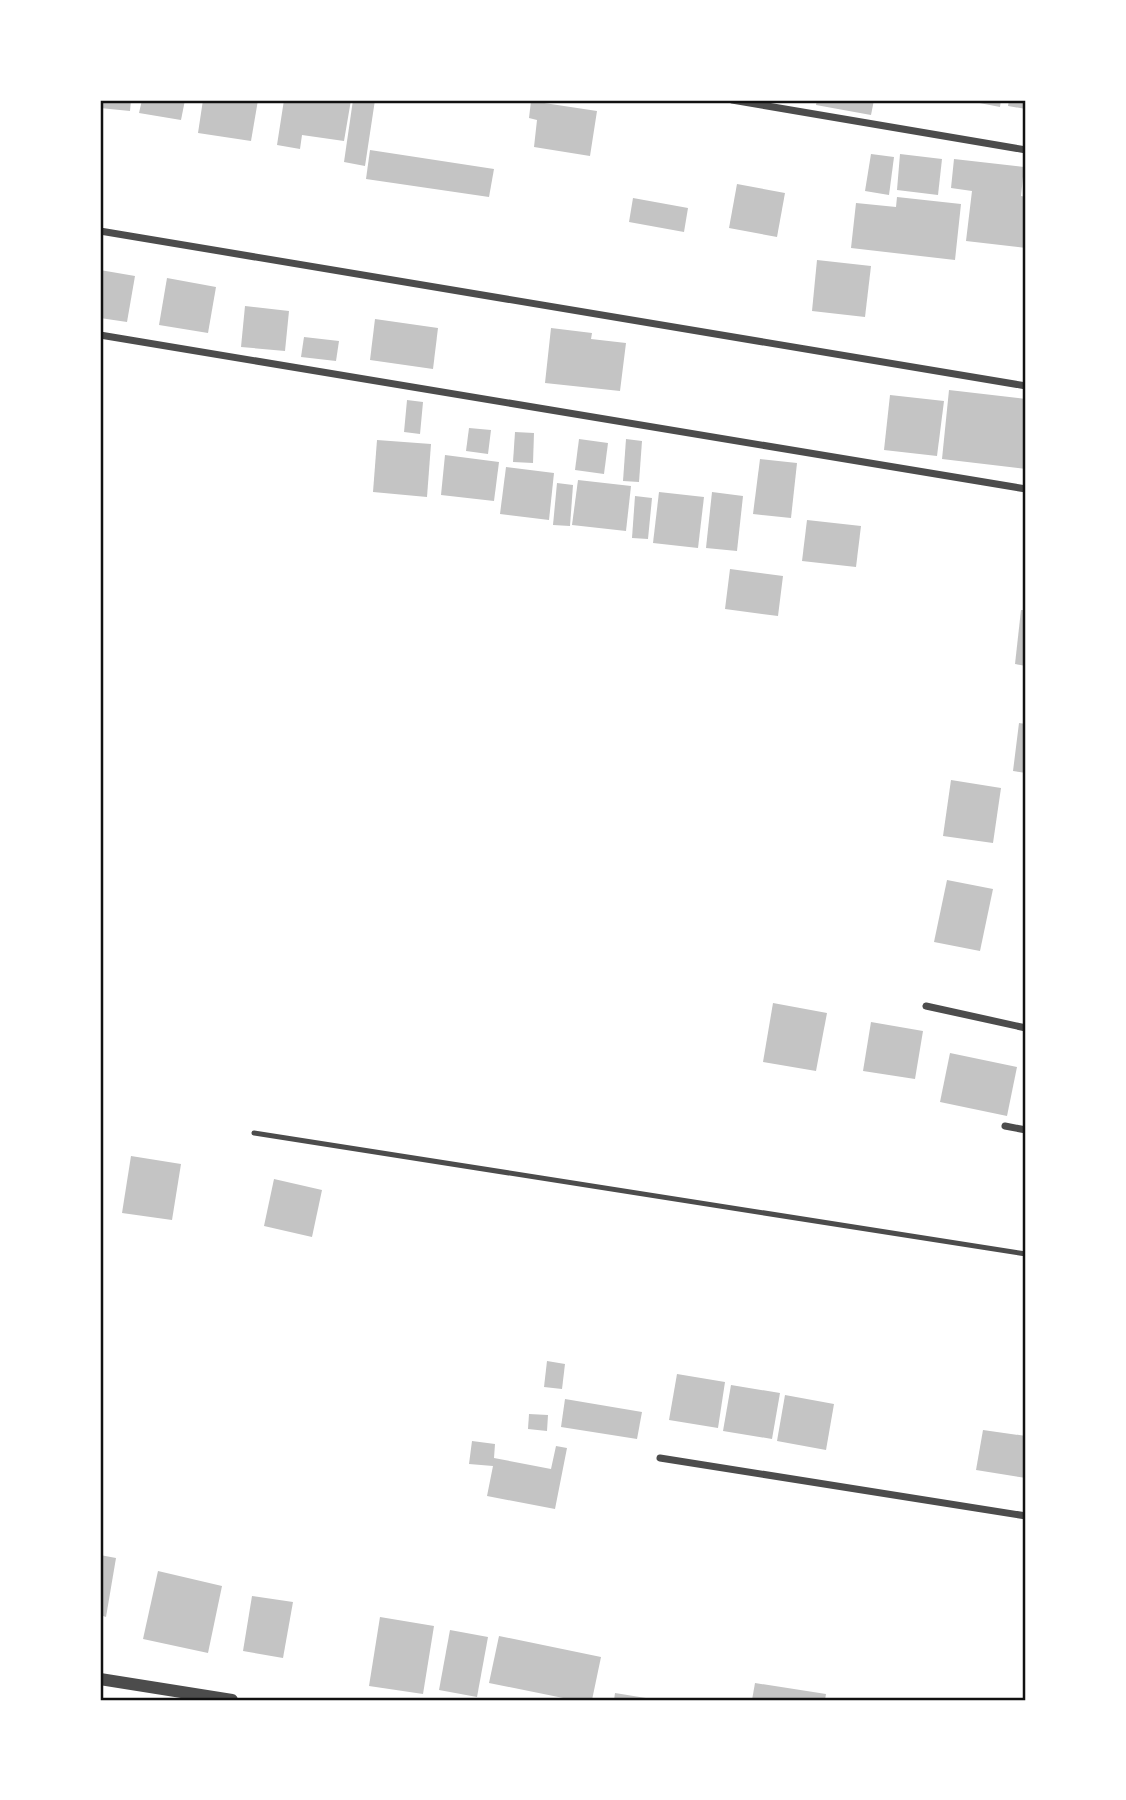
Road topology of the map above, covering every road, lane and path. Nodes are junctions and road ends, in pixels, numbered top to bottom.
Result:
1 (732, 100) edge
2 (1026, 150) edge
3 (100, 231) edge
4 (100, 335) edge
5 (1026, 386) edge
6 (1026, 489) edge
7 (926, 1006) dead end
8 (1026, 1028) edge
9 (1005, 1126) dead end
10 (1026, 1130) edge
11 (254, 1133) dead end
12 (1026, 1254) edge
13 (660, 1458) dead end
14 (1026, 1516) edge
15 (100, 1679) edge
16 (232, 1700) edge

1 - 2 street
3 - 5 street
4 - 6 street
7 - 8 street
9 - 10 street
11 - 12 lane
13 - 14 street
15 - 16 street

